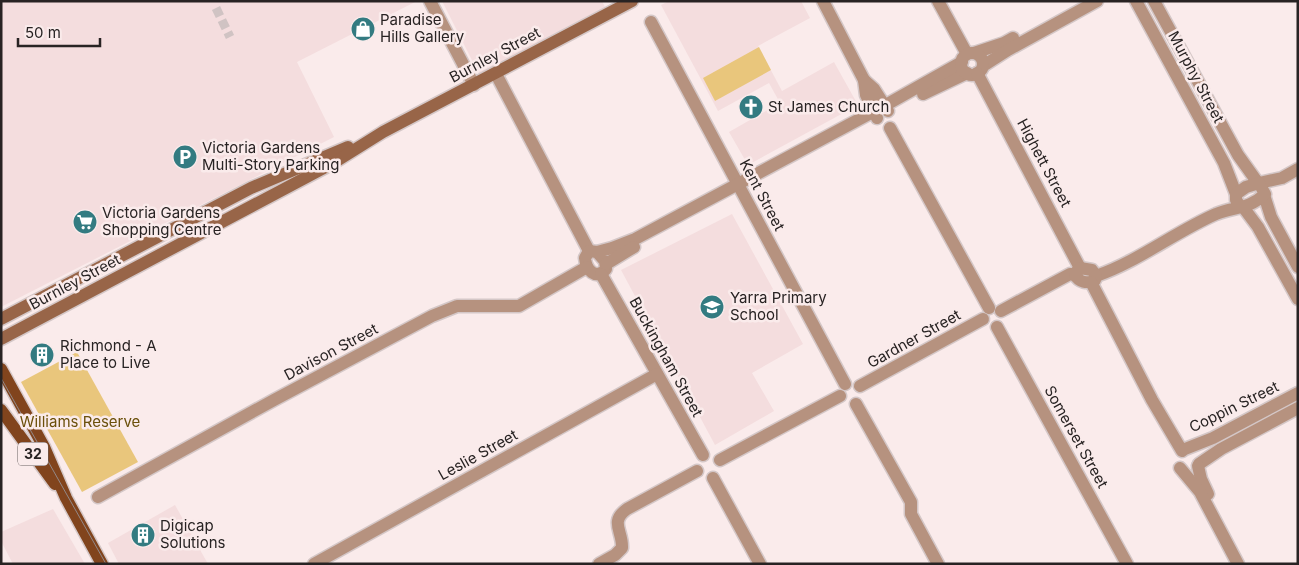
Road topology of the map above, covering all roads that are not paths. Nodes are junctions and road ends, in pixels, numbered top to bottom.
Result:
1 (430, 1) edge
2 (823, 1) edge
3 (938, 1) edge
4 (1081, 1) edge
5 (1097, 1) edge
6 (1136, 1) edge
7 (1154, 1) edge
8 (623, 3) edge
9 (1053, 20) junction
10 (651, 22) dead end
11 (972, 63) junction
12 (496, 74) junction
13 (474, 85) junction
14 (880, 112) junction
15 (890, 128) dead end
16 (374, 137) junction
17 (1242, 161) junction
18 (1226, 169) junction
19 (1298, 169) edge
20 (740, 187) junction
21 (251, 188) junction
22 (1262, 189) junction
23 (1239, 201) junction
24 (259, 202) junction
25 (1274, 222) junction
26 (669, 224) junction
27 (1260, 230) junction
28 (128, 251) junction
29 (593, 252) junction
30 (587, 267) junction
31 (1298, 268) edge
32 (136, 269) junction
33 (604, 269) junction
34 (1078, 271) junction
35 (1094, 279) junction
36 (1298, 299) edge
37 (991, 313) junction
38 (1, 319) edge
39 (1, 339) edge
40 (1, 369) edge
41 (657, 374) junction
42 (845, 384) junction
43 (860, 386) junction
44 (1298, 393) edge
45 (840, 396) junction
46 (856, 404) junction
47 (1298, 408) edge
48 (1, 410) edge
49 (1183, 450) junction
50 (703, 455) junction
51 (720, 460) junction
52 (1198, 465) junction
53 (1180, 468) junction
54 (697, 471) junction
55 (713, 478) junction
56 (98, 497) dead end
57 (66, 498) junction
58 (102, 564) edge
59 (314, 564) edge
60 (599, 564) edge
61 (760, 564) edge
62 (938, 564) edge
63 (1127, 564) edge
64 (1238, 564) edge
65 (1245, 564) edge

1 - 13 street
2 - 14 street
3 - 11 street, Highett Street
4 - 9 street
5 - 9 street
6 - 18 street, Murphy Street
7 - 17 street, Murphy Street
8 - 12 main road, Burnley Street
9 - 11 street
10 - 20 street, Kent Street
11 - 14 street
11 - 34 street, Highett Street
12 - 13 main road, Burnley Street
12 - 29 street
13 - 16 main road, Burnley Street
14 - 20 street
15 - 37 street
16 - 21 main road, Burnley Street
16 - 24 main road, Burnley Street
17 - 18 street
17 - 22 street, Murphy Street
18 - 23 street, Murphy Street
19 - 22 street
20 - 26 street
20 - 42 street, Kent Street
21 - 24 main road
21 - 28 main road, Burnley Street
22 - 23 street
22 - 23 street
22 - 25 street, Murphy Street
23 - 27 street, Murphy Street
23 - 35 street
24 - 32 main road, Burnley Street
25 - 27 street
25 - 31 street, Murphy Street
26 - 29 street
26 - 33 street
27 - 36 street, Murphy Street
28 - 32 main road
28 - 38 main road, Burnley Street
29 - 30 street
29 - 33 street, Buckingham Street
30 - 33 street
30 - 56 street, Davison Street
32 - 39 main road, Burnley Street
33 - 41 street, Buckingham Street
34 - 35 street
34 - 37 street, Gardner Street
35 - 49 street
37 - 43 street, Gardner Street
37 - 63 street, Somerset Street
40 - 57 main road, 32
41 - 50 street, Buckingham Street
41 - 59 street, Leslie Street
42 - 43 street
42 - 45 street
43 - 46 street
44 - 49 street, Coppin Street
45 - 46 street
45 - 51 street
46 - 62 street
47 - 52 street, Coppin Street
48 - 57 main road, 32
49 - 52 street
49 - 53 street
50 - 51 street
50 - 54 street
51 - 55 street
52 - 53 street
52 - 65 street
53 - 64 street
54 - 55 street
54 - 60 street
55 - 61 street
57 - 58 main road, 32

